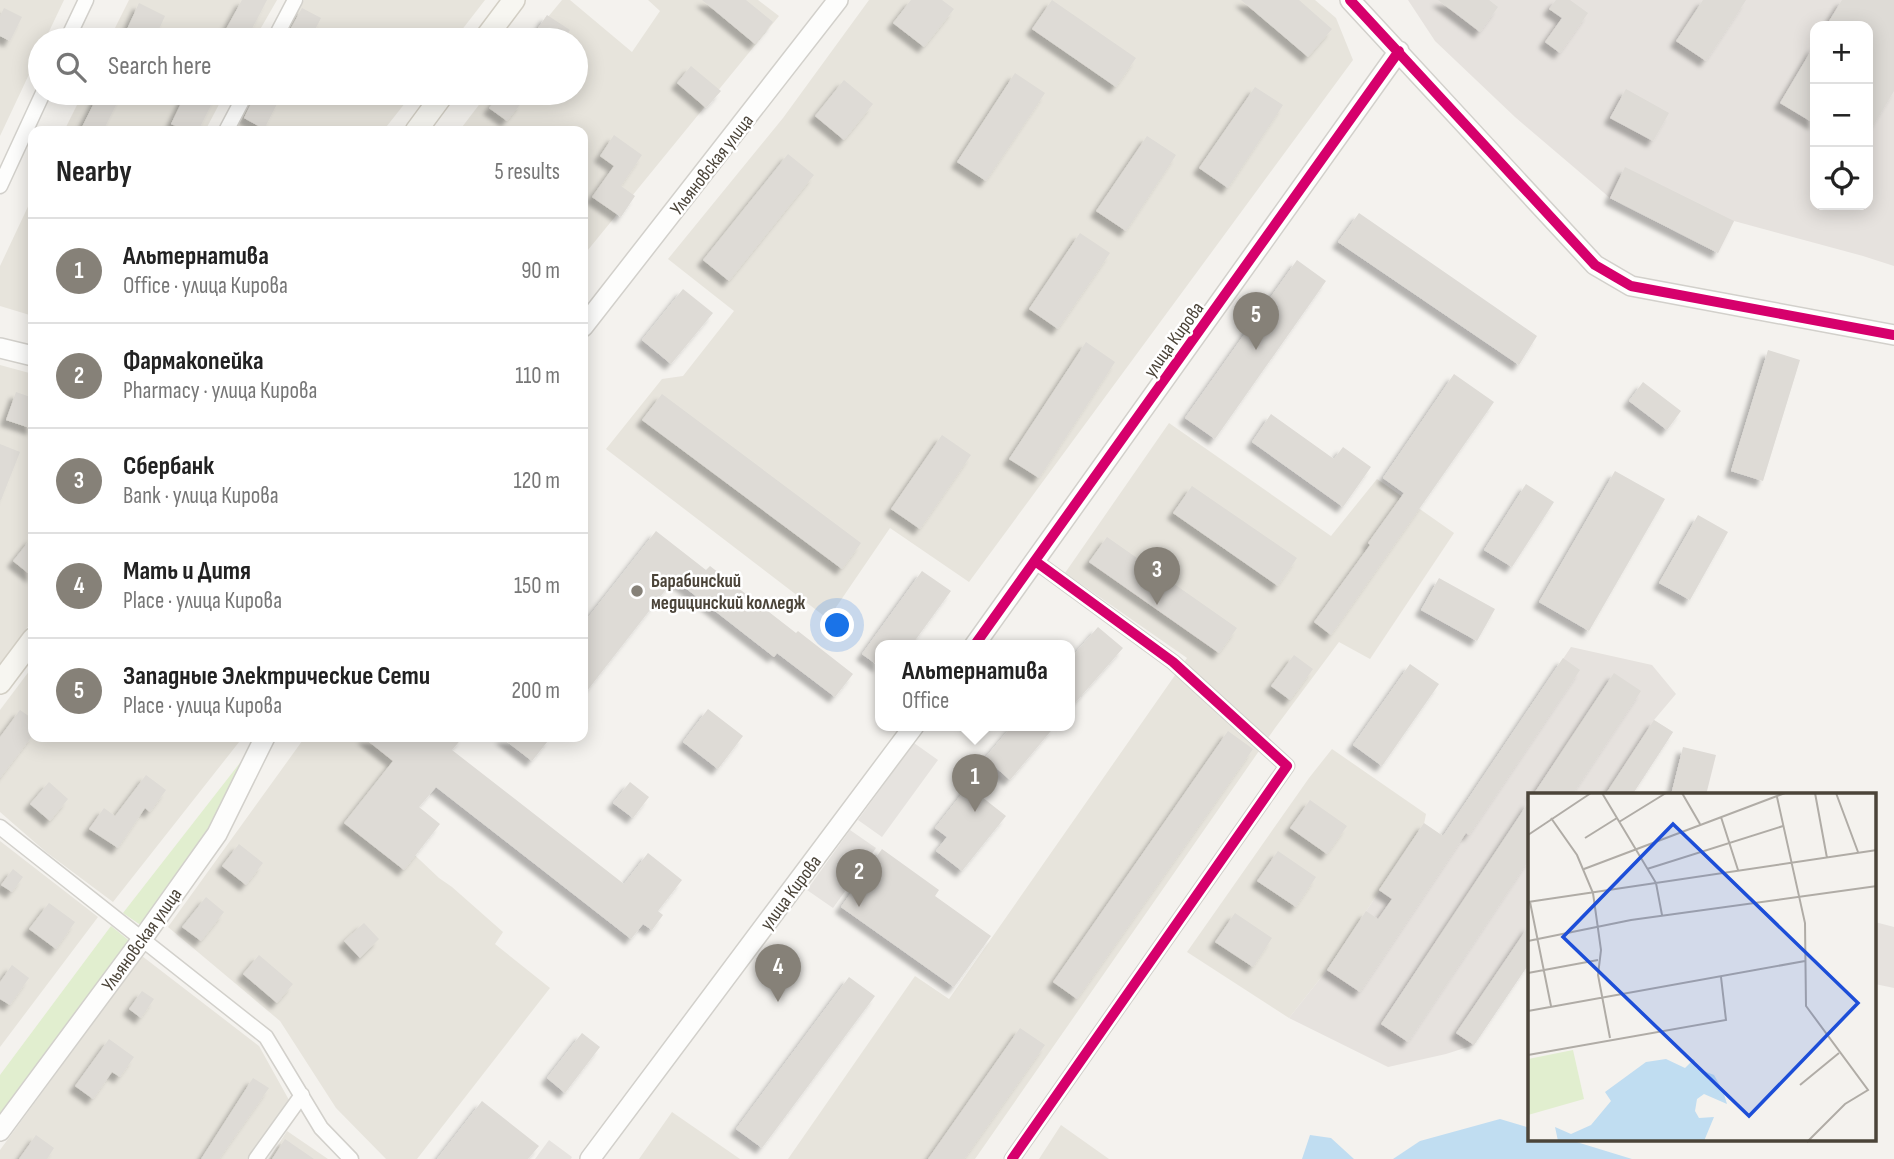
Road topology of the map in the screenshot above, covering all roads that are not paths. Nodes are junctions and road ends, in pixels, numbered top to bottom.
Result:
1 (86, 0) edge
2 (295, 0) edge
3 (514, 0) edge
4 (838, 0) edge
5 (1350, 0) edge
6 (73, 28) edge
7 (280, 28) edge
8 (493, 28) edge
9 (1399, 51) junction
10 (37, 105) edge
11 (240, 105) edge
12 (435, 105) edge
13 (229, 126) edge
14 (420, 126) edge
15 (0, 186) edge
16 (588, 321) edge
17 (1894, 335) edge
18 (0, 348) edge
19 (28, 355) edge
20 (1035, 561) junction
21 (978, 640) edge
22 (28, 646) edge
23 (0, 683) edge
24 (910, 731) edge
25 (263, 742) edge
26 (0, 827) edge
27 (143, 938) junction
28 (302, 1095) junction
29 (0, 1131) edge
30 (256, 1159) edge
31 (351, 1159) edge
32 (590, 1159) edge
33 (1012, 1159) edge

1 - 6 street
2 - 7 street
3 - 8 main road
4 - 16 street, Ульяновская улица
5 - 9 street
9 - 17 street
9 - 20 street, улица Кирова
10 - 15 street
11 - 13 street
12 - 14 main road
18 - 19 street
20 - 21 street, улица Кирова
20 - 33 street
22 - 23 main road
24 - 32 street, улица Кирова
25 - 27 street, Ульяновская улица
26 - 27 street
27 - 28 street
27 - 29 street, Ульяновская улица
28 - 30 street
28 - 31 street

